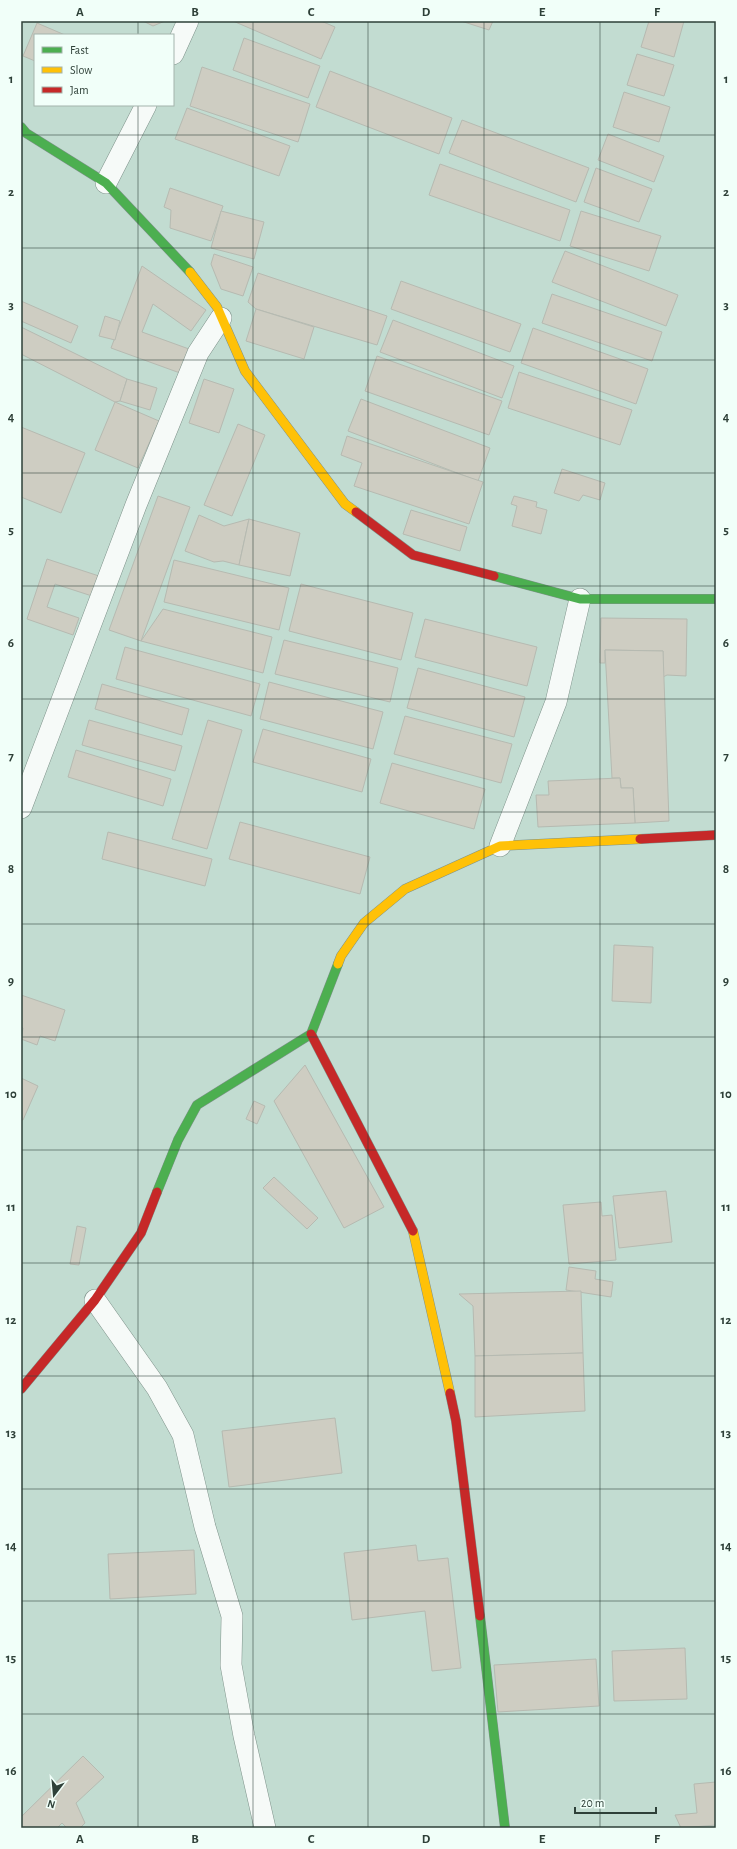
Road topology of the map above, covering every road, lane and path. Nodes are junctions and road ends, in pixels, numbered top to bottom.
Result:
1 (188, 21) edge
2 (174, 52) edge
3 (145, 106) edge
4 (21, 127) edge
5 (106, 183) junction
6 (221, 318) junction
7 (580, 598) junction
8 (716, 598) edge
9 (21, 808) edge
10 (716, 835) edge
11 (500, 846) junction
12 (311, 1034) junction
13 (95, 1300) junction
14 (21, 1389) edge
15 (265, 1828) edge
16 (505, 1828) edge

1 - 2 street
3 - 5 street
4 - 5 street
5 - 6 street
6 - 7 street
6 - 9 street
7 - 8 street
7 - 11 street
10 - 11 street
11 - 12 street
12 - 13 street
12 - 16 street
13 - 14 street
13 - 15 street

